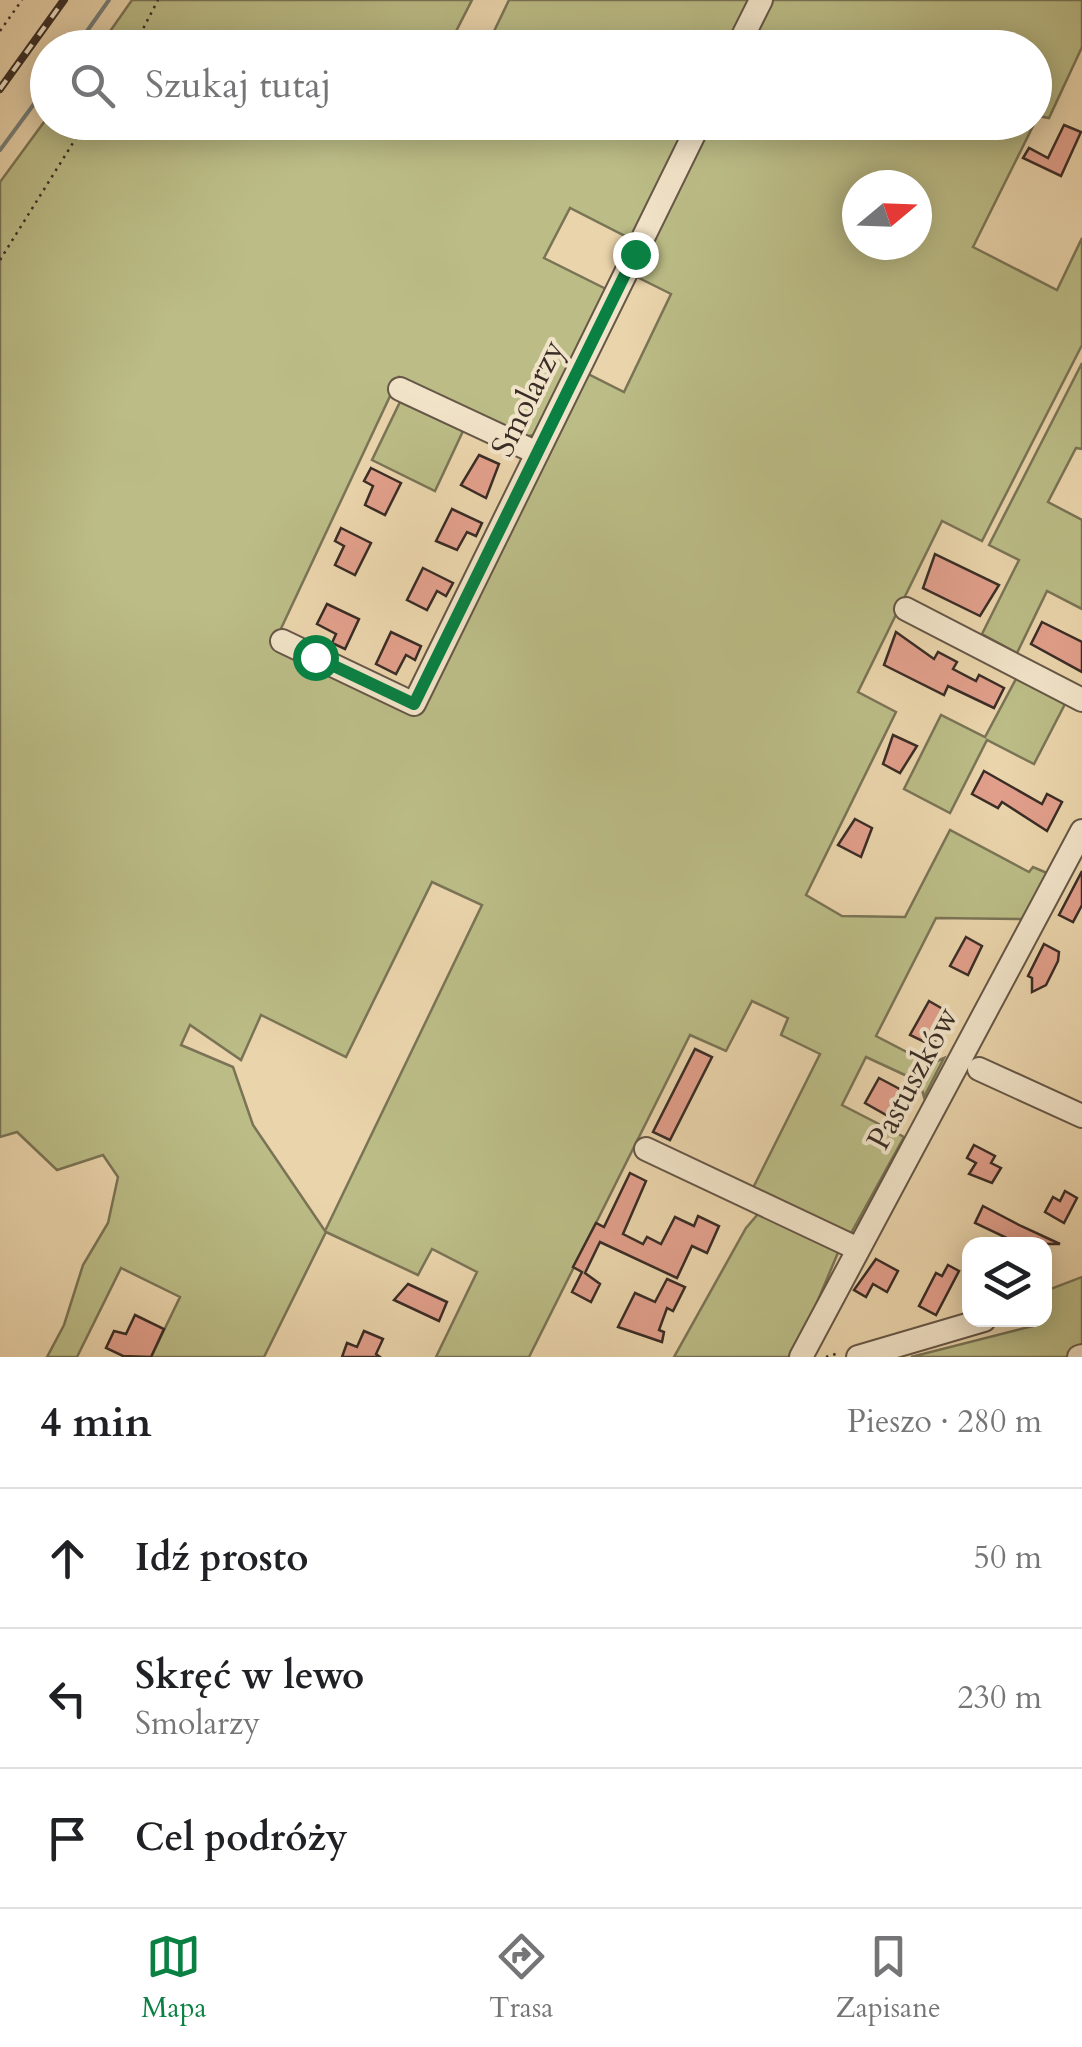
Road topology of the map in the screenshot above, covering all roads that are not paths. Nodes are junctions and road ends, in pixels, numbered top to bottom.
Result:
1 (761, 0) edge
2 (746, 30) edge
3 (691, 140) edge
4 (400, 389) dead end
5 (537, 453) junction
6 (906, 608) dead end
7 (282, 641) dead end
8 (1082, 700) edge
9 (1082, 831) edge
10 (979, 1068) dead end
11 (1082, 1116) edge
12 (646, 1148) dead end
13 (858, 1249) junction
14 (962, 1326) edge
15 (801, 1357) edge
16 (858, 1357) edge

1 - 2 street
3 - 5 street, Smolarzy
4 - 5 street
5 - 7 street, Smolarzy
6 - 8 street
9 - 13 street, Pastuszków
10 - 11 street
12 - 13 street
13 - 15 street, Pastuszków
14 - 16 street

